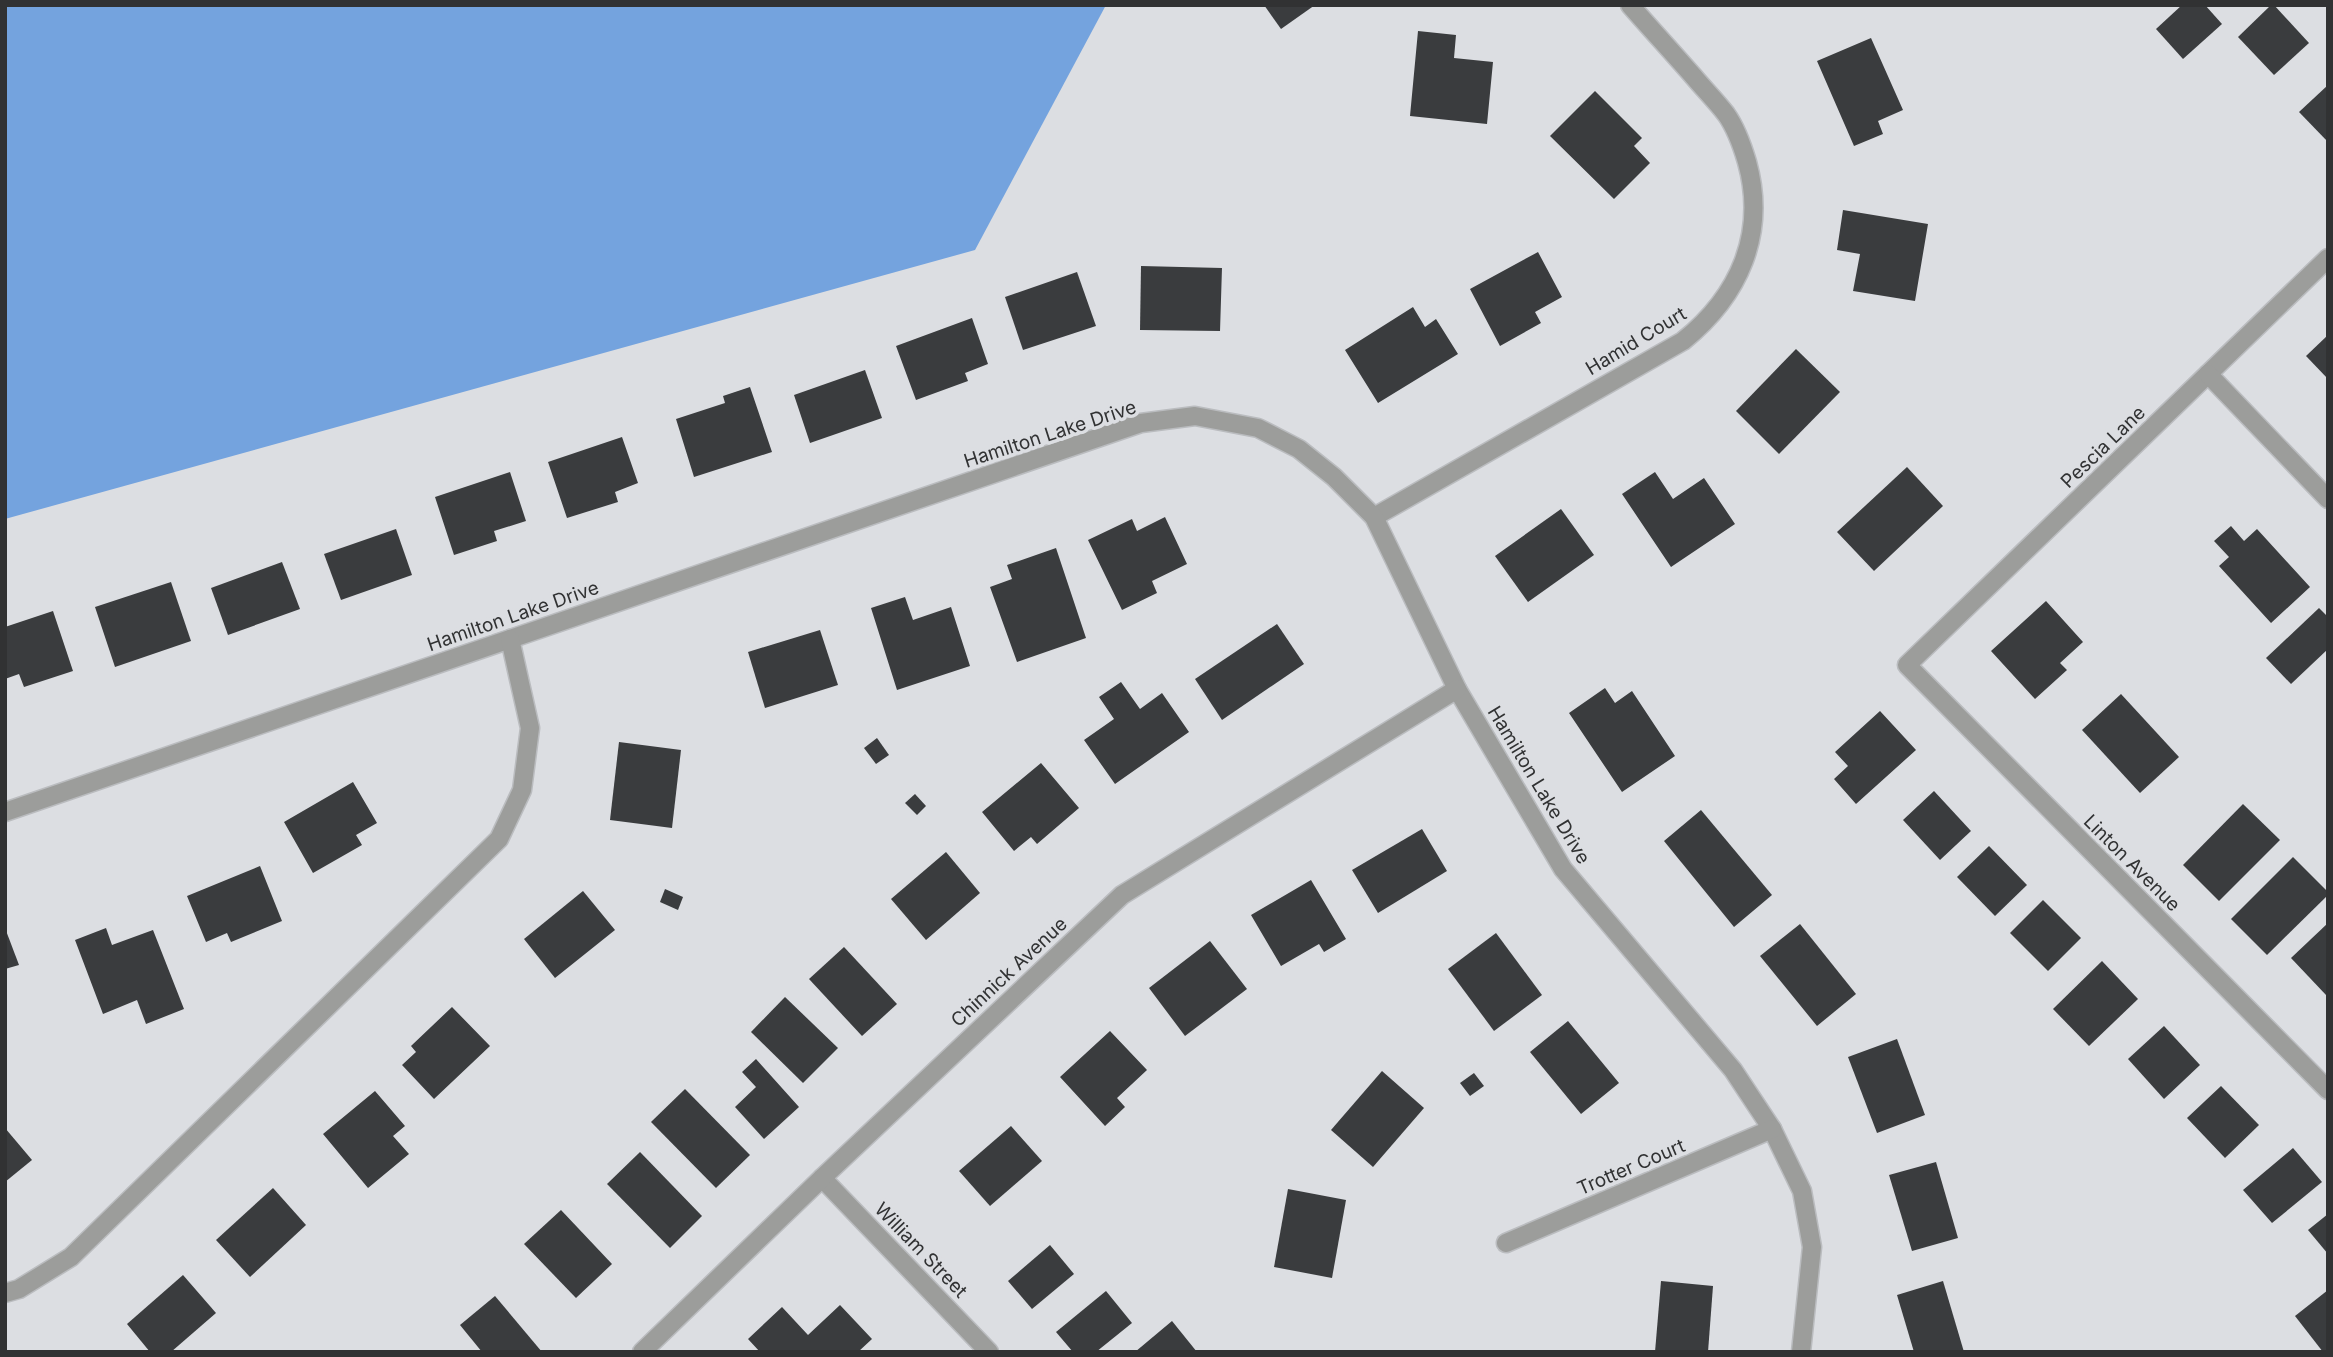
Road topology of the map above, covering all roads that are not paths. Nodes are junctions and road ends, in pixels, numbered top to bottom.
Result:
1 (1630, 5) edge
2 (2328, 258) edge
3 (2208, 374) junction
4 (2328, 499) edge
5 (1374, 517) junction
6 (510, 639) junction
7 (1907, 665) joint
8 (1457, 689) junction
9 (5, 812) edge
10 (2328, 1090) edge
11 (1772, 1129) junction
12 (822, 1178) junction
13 (1506, 1243) dead end
14 (5, 1293) edge
15 (642, 1352) edge
16 (989, 1352) edge
17 (1801, 1352) edge

1 - 5 street, Hamid Court
2 - 3 street, Pescia Lane
3 - 4 street
3 - 7 street, Pescia Lane
5 - 6 street, Hamilton Lake Drive
5 - 8 street, Hamilton Lake Drive
6 - 9 street, Hamilton Lake Drive
6 - 14 street
7 - 10 street, Linton Avenue
8 - 11 street, Hamilton Lake Drive
8 - 12 street, Chinnick Avenue
11 - 13 street, Trotter Court
11 - 17 street, Hamilton Lake Drive
12 - 15 street, Chinnick Avenue
12 - 16 street, William Street

